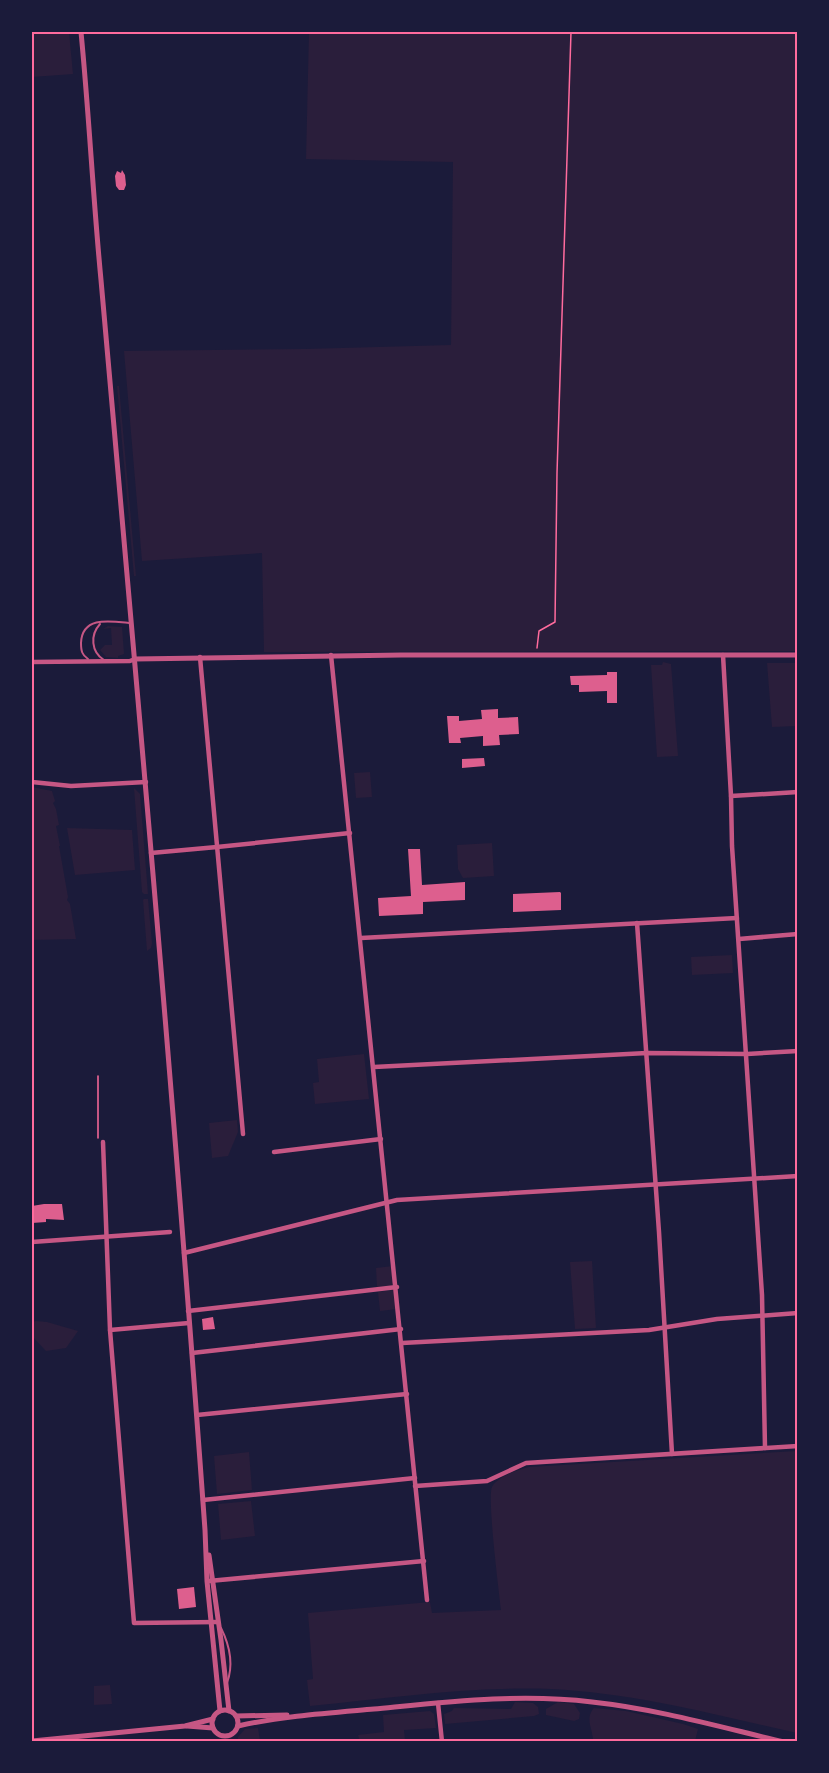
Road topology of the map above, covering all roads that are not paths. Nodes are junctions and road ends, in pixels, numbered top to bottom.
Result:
1 (81, 32) edge
2 (102, 622) junction
3 (132, 623) junction
4 (332, 655) junction
5 (723, 655) junction
6 (798, 655) edge
7 (200, 657) junction
8 (135, 659) junction
9 (32, 662) edge
10 (94, 662) junction
11 (107, 662) junction
12 (32, 782) edge
13 (146, 782) junction
14 (798, 792) edge
15 (731, 796) junction
16 (350, 833) junction
17 (217, 847) junction
18 (150, 853) junction
19 (737, 918) junction
20 (637, 923) junction
21 (798, 934) edge
22 (361, 938) junction
23 (739, 939) junction
24 (798, 1051) edge
25 (647, 1053) junction
26 (747, 1054) junction
27 (374, 1067) junction
28 (243, 1134) dead end
29 (381, 1140) junction
30 (103, 1142) road end
31 (274, 1152) dead end
32 (798, 1176) edge
33 (755, 1178) junction
34 (656, 1185) junction
35 (387, 1202) junction
36 (170, 1232) dead end
37 (105, 1237) junction
38 (32, 1242) edge
39 (184, 1253) junction
40 (397, 1287) junction
41 (188, 1311) junction
42 (798, 1313) edge
43 (761, 1315) junction
44 (189, 1323) junction
45 (665, 1328) junction
46 (401, 1329) junction
47 (110, 1330) junction
48 (402, 1343) junction
49 (192, 1353) junction
50 (407, 1394) junction
51 (196, 1415) junction
52 (798, 1446) edge
53 (765, 1448) junction
54 (672, 1454) junction
55 (415, 1478) junction
56 (416, 1486) junction
57 (203, 1500) junction
58 (424, 1561) junction
59 (210, 1581) junction
60 (428, 1600) dead end
61 (210, 1622) junction
62 (218, 1622) junction
63 (438, 1703) junction
64 (229, 1710) junction
65 (220, 1711) junction
66 (307, 1715) junction
67 (236, 1716) junction
68 (213, 1719) junction
69 (185, 1726) junction
70 (238, 1726) junction
71 (213, 1728) junction
72 (232, 1734) junction
73 (221, 1738) edge
74 (81, 1739) edge
75 (32, 1741) edge
76 (230, 1742) edge
77 (442, 1742) edge
78 (784, 1742) edge

1 - 3 street
2 - 3 lane
2 - 10 lane
2 - 11 lane
3 - 8 street
4 - 5 street
4 - 7 street
4 - 16 street
5 - 6 street
5 - 15 street
7 - 8 street
7 - 17 street
8 - 11 street
8 - 13 street
9 - 10 street
10 - 11 street
12 - 13 street
13 - 18 street
14 - 15 street
15 - 19 street
16 - 17 street
16 - 22 street
17 - 18 street
17 - 28 street
18 - 39 street
19 - 20 street
19 - 23 street
20 - 22 street
20 - 25 street
21 - 23 street
22 - 27 street
23 - 26 street
24 - 26 street
25 - 26 street
25 - 27 street
25 - 34 street
26 - 33 street
27 - 29 street
29 - 31 street
29 - 35 street
30 - 37 street
32 - 33 street
33 - 34 street
33 - 43 street
34 - 35 street
34 - 45 street
35 - 39 street
35 - 40 street
36 - 37 street
37 - 38 street
37 - 47 street
39 - 41 street
40 - 41 street
40 - 46 street
41 - 44 street
42 - 43 street
43 - 45 street
43 - 53 street
44 - 47 street
44 - 49 street
45 - 48 street
45 - 54 street
46 - 48 street
46 - 49 street
47 - 61 street
48 - 50 street
49 - 51 street
50 - 51 street
50 - 55 street
51 - 57 street
52 - 53 street
53 - 54 street
54 - 56 street
55 - 56 street
55 - 57 street
56 - 58 street
57 - 59 street
58 - 59 street
58 - 60 street
59 - 61 street
59 - 62 street
61 - 62 street
61 - 65 street
62 - 64 street
63 - 66 street
63 - 77 street
63 - 78 street
64 - 65 street
64 - 67 street
65 - 68 street
66 - 67 street
66 - 70 street
67 - 70 street
68 - 69 street
68 - 71 street
69 - 71 street
69 - 74 street
70 - 72 street
71 - 73 street
72 - 73 street
72 - 76 street
74 - 75 street

